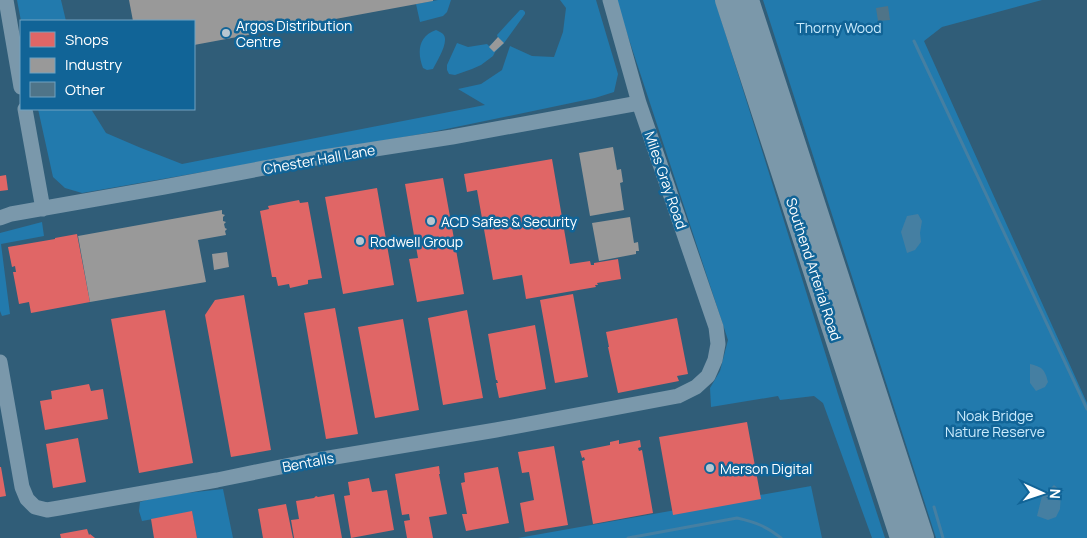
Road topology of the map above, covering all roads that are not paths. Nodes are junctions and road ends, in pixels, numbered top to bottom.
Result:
1 (6, 0) edge
2 (610, 0) edge
3 (726, 0) edge
4 (748, 0) edge
5 (20, 81) edge
6 (639, 103) junction
7 (25, 110) edge
8 (43, 209) junction
9 (0, 218) edge
10 (715, 360) joint
11 (0, 362) edge
12 (901, 538) edge
13 (923, 538) edge

1 - 5 street
2 - 6 street, Miles Gray Road
3 - 12 highway, Southend Arterial Road
4 - 13 highway, Southend Arterial Road
6 - 8 street, Chester Hall Lane
6 - 10 street, Miles Gray Road
7 - 8 street
8 - 9 street, Chester Hall Lane
10 - 11 street, Bentalls

